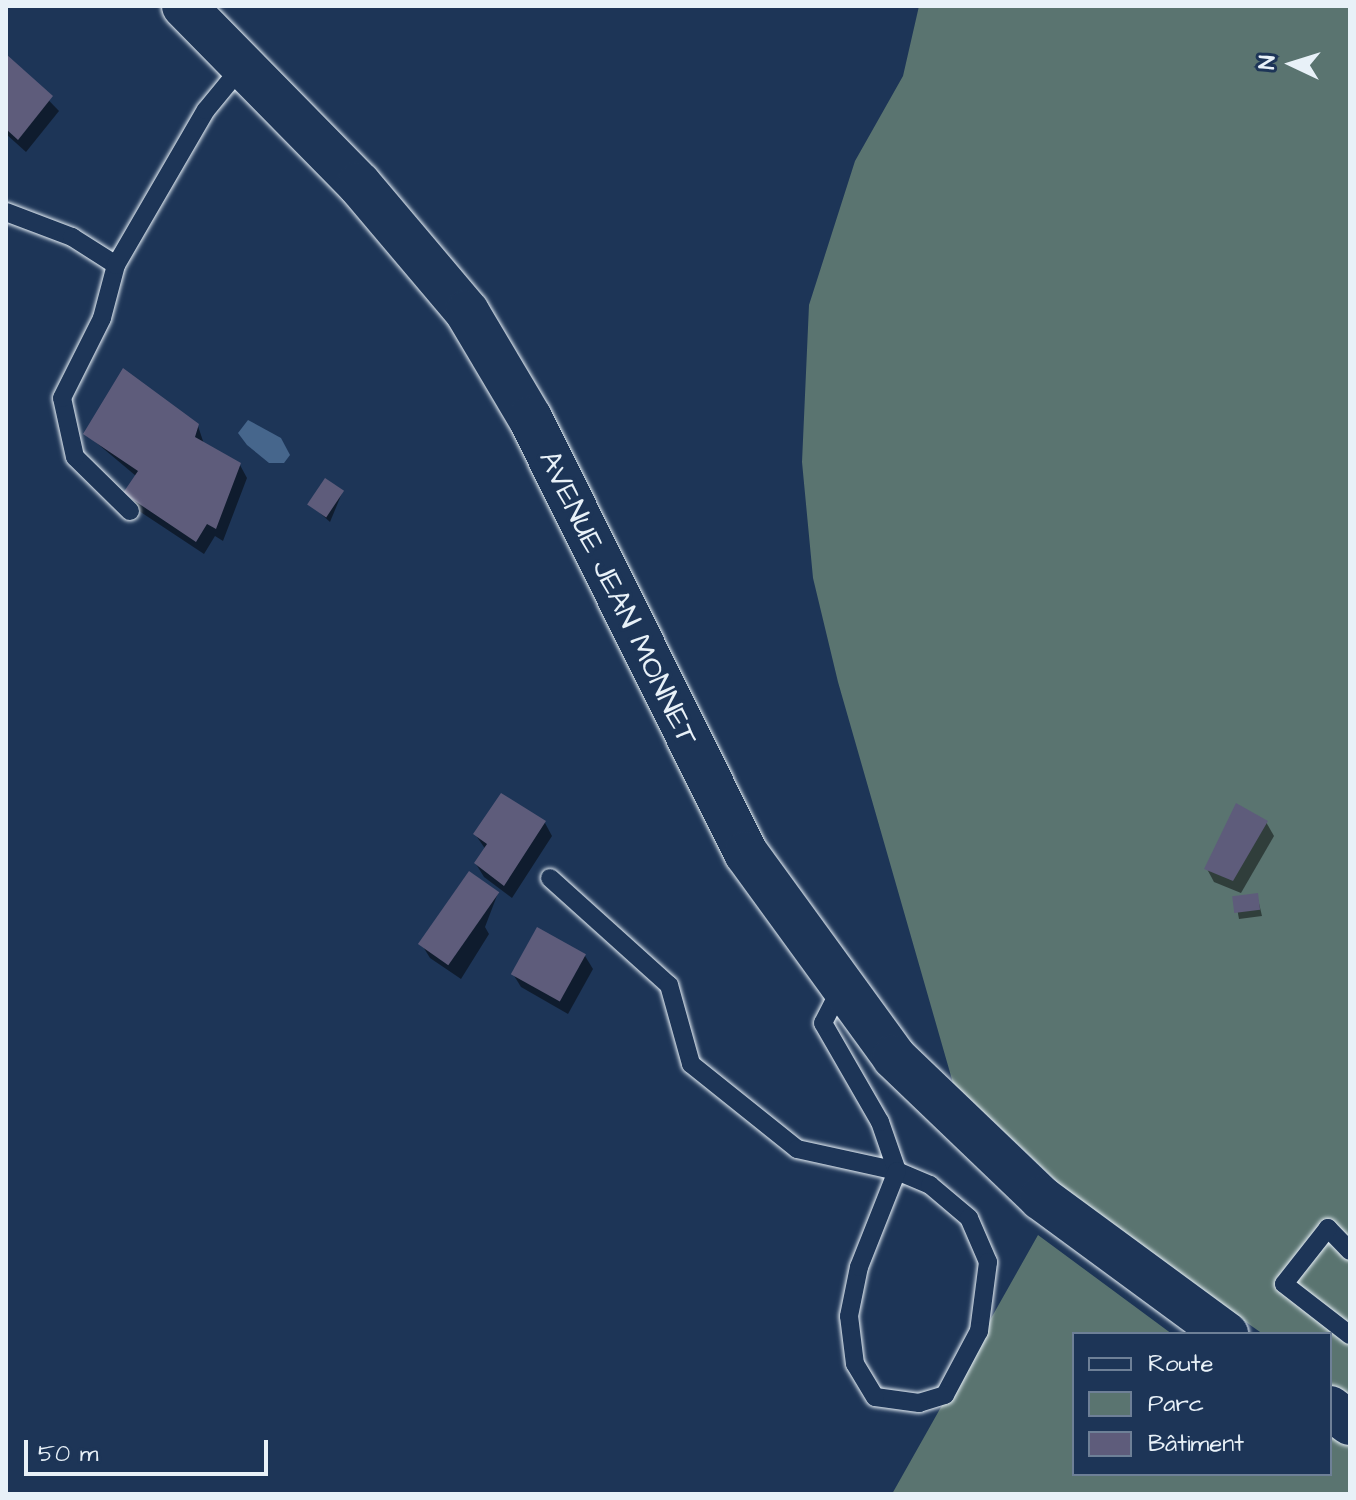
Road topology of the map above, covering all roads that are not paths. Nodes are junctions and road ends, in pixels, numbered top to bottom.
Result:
1 (184, 6) edge
2 (243, 65) junction
3 (6, 212) edge
4 (116, 265) junction
5 (130, 511) dead end
6 (550, 878) dead end
7 (842, 986) junction
8 (897, 1171) junction
9 (1350, 1251) edge
10 (1223, 1332) edge
11 (1350, 1335) edge
12 (1332, 1410) edge
13 (1350, 1423) edge

1 - 2 main road, AVENUE JEAN MONNET
2 - 4 lane
2 - 7 main road, AVENUE JEAN MONNET
3 - 4 lane
4 - 5 lane
6 - 8 lane
7 - 8 lane
7 - 10 main road, AVENUE JEAN MONNET
8 - 8 lane
9 - 11 lane
12 - 13 main road

